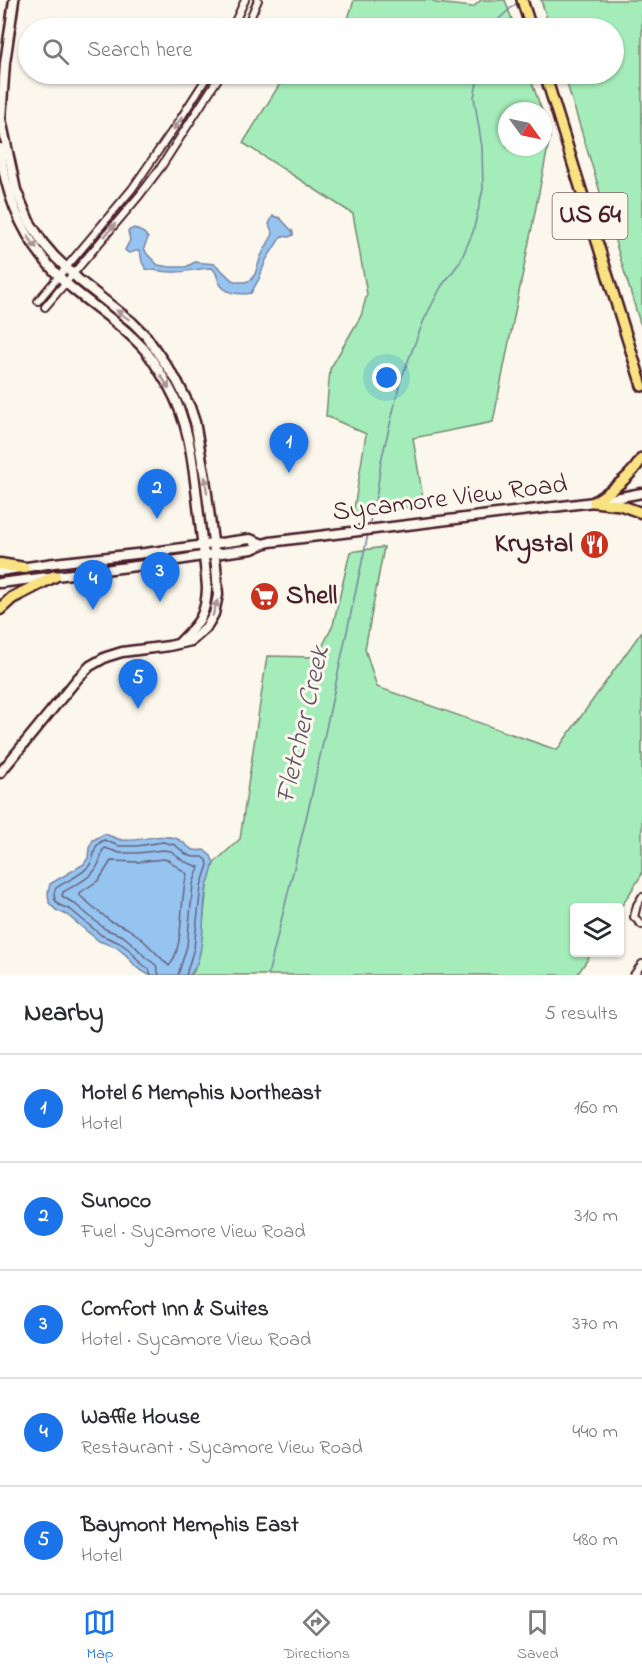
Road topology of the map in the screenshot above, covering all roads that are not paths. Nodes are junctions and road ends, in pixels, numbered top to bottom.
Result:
1 (14, 0) edge
2 (245, 0) edge
3 (258, 0) edge
4 (522, 0) edge
5 (237, 18) edge
6 (250, 18) edge
7 (528, 18) edge
8 (203, 84) edge
9 (214, 84) edge
10 (548, 84) edge
11 (1, 120) edge
12 (0, 148) edge
13 (65, 267) junction
14 (72, 274) junction
15 (58, 275) junction
16 (65, 282) junction
17 (38, 301) dead end
18 (45, 307) dead end
19 (638, 358) edge
20 (642, 386) edge
21 (642, 458) edge
22 (642, 494) edge
23 (594, 502) junction
24 (642, 513) edge
25 (208, 544) junction
26 (263, 544) junction
27 (214, 554) junction
28 (204, 556) junction
29 (0, 564) edge
30 (24, 568) junction
31 (0, 571) edge
32 (55, 576) junction
33 (0, 583) edge
34 (0, 609) edge
35 (178, 644) junction
36 (0, 773) edge
37 (642, 897) edge
38 (642, 925) edge
39 (642, 964) edge
40 (634, 975) edge

1 - 11 street
2 - 5 street
3 - 6 street
4 - 7 main road
8 -> 13 street
14 -> 9 street
10 - 19 main road, US 64
11 - 13 street
12 -> 15 street
13 - 14 street
13 - 15 street
14 - 16 street
25 -> 14 street
15 - 16 street
15 - 17 street
16 - 18 street
16 -> 25 street
19 - 20 main road, US 64
21 - 23 main road
22 - 23 street, Sycamore View Road
23 - 24 main road
23 - 26 street, Sycamore View Road
25 - 26 street, Sycamore View Road
25 - 27 street
25 - 28 street
25 - 30 street, Sycamore View Road
26 - 27 street, Sycamore View Road
27 - 28 street, Sycamore View Road
35 -> 27 street
28 - 32 street, Sycamore View Road
28 - 35 street
29 - 30 highway
30 - 31 street, Sycamore View Road
32 - 33 street, Sycamore View Road
32 - 34 highway
35 - 36 street
37 - 38 street
39 - 40 street

